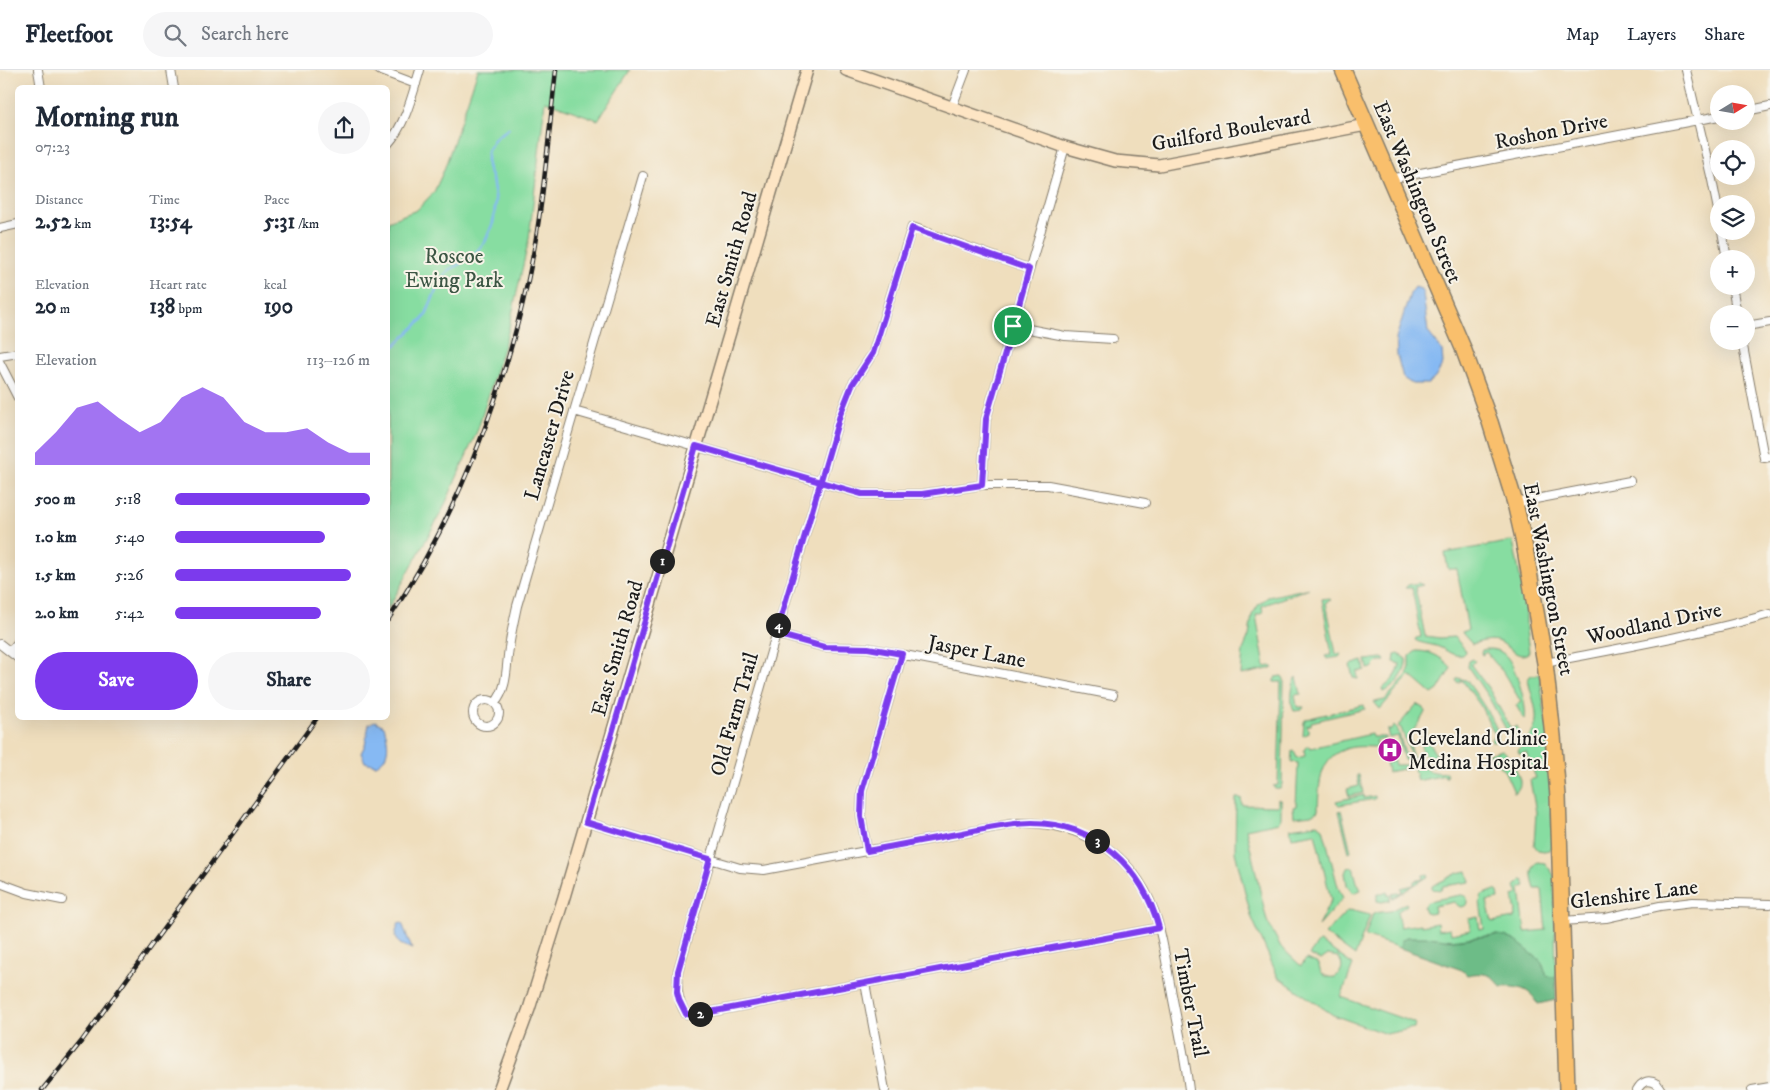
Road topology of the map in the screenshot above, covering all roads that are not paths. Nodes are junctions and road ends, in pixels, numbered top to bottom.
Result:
1 (38, 70) edge
2 (171, 70) edge
3 (379, 70) edge
4 (420, 70) edge
5 (807, 70) edge
6 (846, 70) edge
7 (966, 70) edge
8 (1342, 70) edge
9 (1686, 70) edge
10 (416, 84) junction
11 (40, 85) edge
12 (174, 85) edge
13 (1770, 106) edge
14 (952, 107) junction
15 (1755, 109) edge
16 (1710, 118) edge
17 (1698, 120) junction
18 (1366, 125) junction
19 (390, 141) edge
20 (1065, 147) junction
21 (643, 176) dead end
22 (1389, 179) junction
23 (1715, 195) edge
24 (15, 225) edge
25 (0, 228) edge
26 (1029, 269) junction
27 (1770, 322) edge
28 (1755, 324) edge
29 (1013, 326) junction
30 (1113, 339) dead end
31 (1744, 350) edge
32 (15, 354) edge
33 (0, 356) edge
34 (0, 363) edge
35 (15, 392) edge
36 (574, 411) junction
37 (696, 446) junction
38 (1767, 458) edge
39 (1630, 481) dead end
40 (820, 482) junction
41 (982, 485) junction
42 (1145, 503) dead end
43 (1515, 503) junction
44 (1770, 614) edge
45 (776, 634) junction
46 (0, 644) edge
47 (15, 646) edge
48 (10, 652) junction
49 (902, 654) junction
50 (15, 656) edge
51 (1545, 663) junction
52 (1113, 695) dead end
53 (495, 703) dead end
54 (586, 822) junction
55 (867, 851) junction
56 (710, 859) junction
57 (0, 883) edge
58 (62, 900) dead end
59 (1770, 904) edge
60 (1562, 921) junction
61 (1159, 928) junction
62 (865, 983) junction
63 (1770, 1087) edge
64 (499, 1090) edge
65 (885, 1090) edge
66 (1189, 1090) edge
67 (1567, 1090) edge
68 (1637, 1090) edge
69 (1661, 1090) edge
70 (1752, 1090) edge

1 - 11 street
2 - 12 street
3 - 10 street
4 - 10 street
5 - 37 street, East Smith Road
6 - 14 street, Guilford Boulevard
7 - 14 street
8 - 18 highway, East Washington Street
9 - 17 street
10 - 19 street
13 - 15 street
14 - 20 street, Guilford Boulevard
16 - 17 street, Roshon Drive
17 - 22 street, Roshon Drive
17 - 23 street
18 - 20 street, Guilford Boulevard
18 - 22 highway, East Washington Street
20 - 26 street
21 - 36 street, Lancaster Drive
22 - 43 highway, East Washington Street
24 - 25 street
26 - 29 street
26 - 40 street, Old Farm Trail
27 - 28 street
29 - 30 street
29 - 41 street
31 - 38 street
32 - 33 street
34 - 35 street
36 - 37 street
36 - 53 street, Lancaster Drive
37 - 40 street
37 - 54 street, East Smith Road
39 - 43 street
40 - 41 street
40 - 45 street, Old Farm Trail
41 - 42 street
43 - 51 highway, East Washington Street
44 - 51 street, Woodland Drive
45 - 49 street, Jasper Lane
45 - 56 street, Old Farm Trail
46 - 48 street
47 - 48 street
48 - 50 street
49 - 52 street, Jasper Lane
49 - 55 street
51 - 60 highway, East Washington Street
54 - 56 street, Timber Trail
54 - 64 street, East Smith Road
55 - 56 street, Timber Trail
55 - 61 street, Timber Trail
56 - 62 street, Old Farm Trail
57 - 58 street
59 - 60 street, Glenshire Lane
60 - 67 highway, East Washington Street
61 - 62 street
61 - 66 street, Timber Trail
62 - 65 street
63 - 70 street
68 - 69 street

